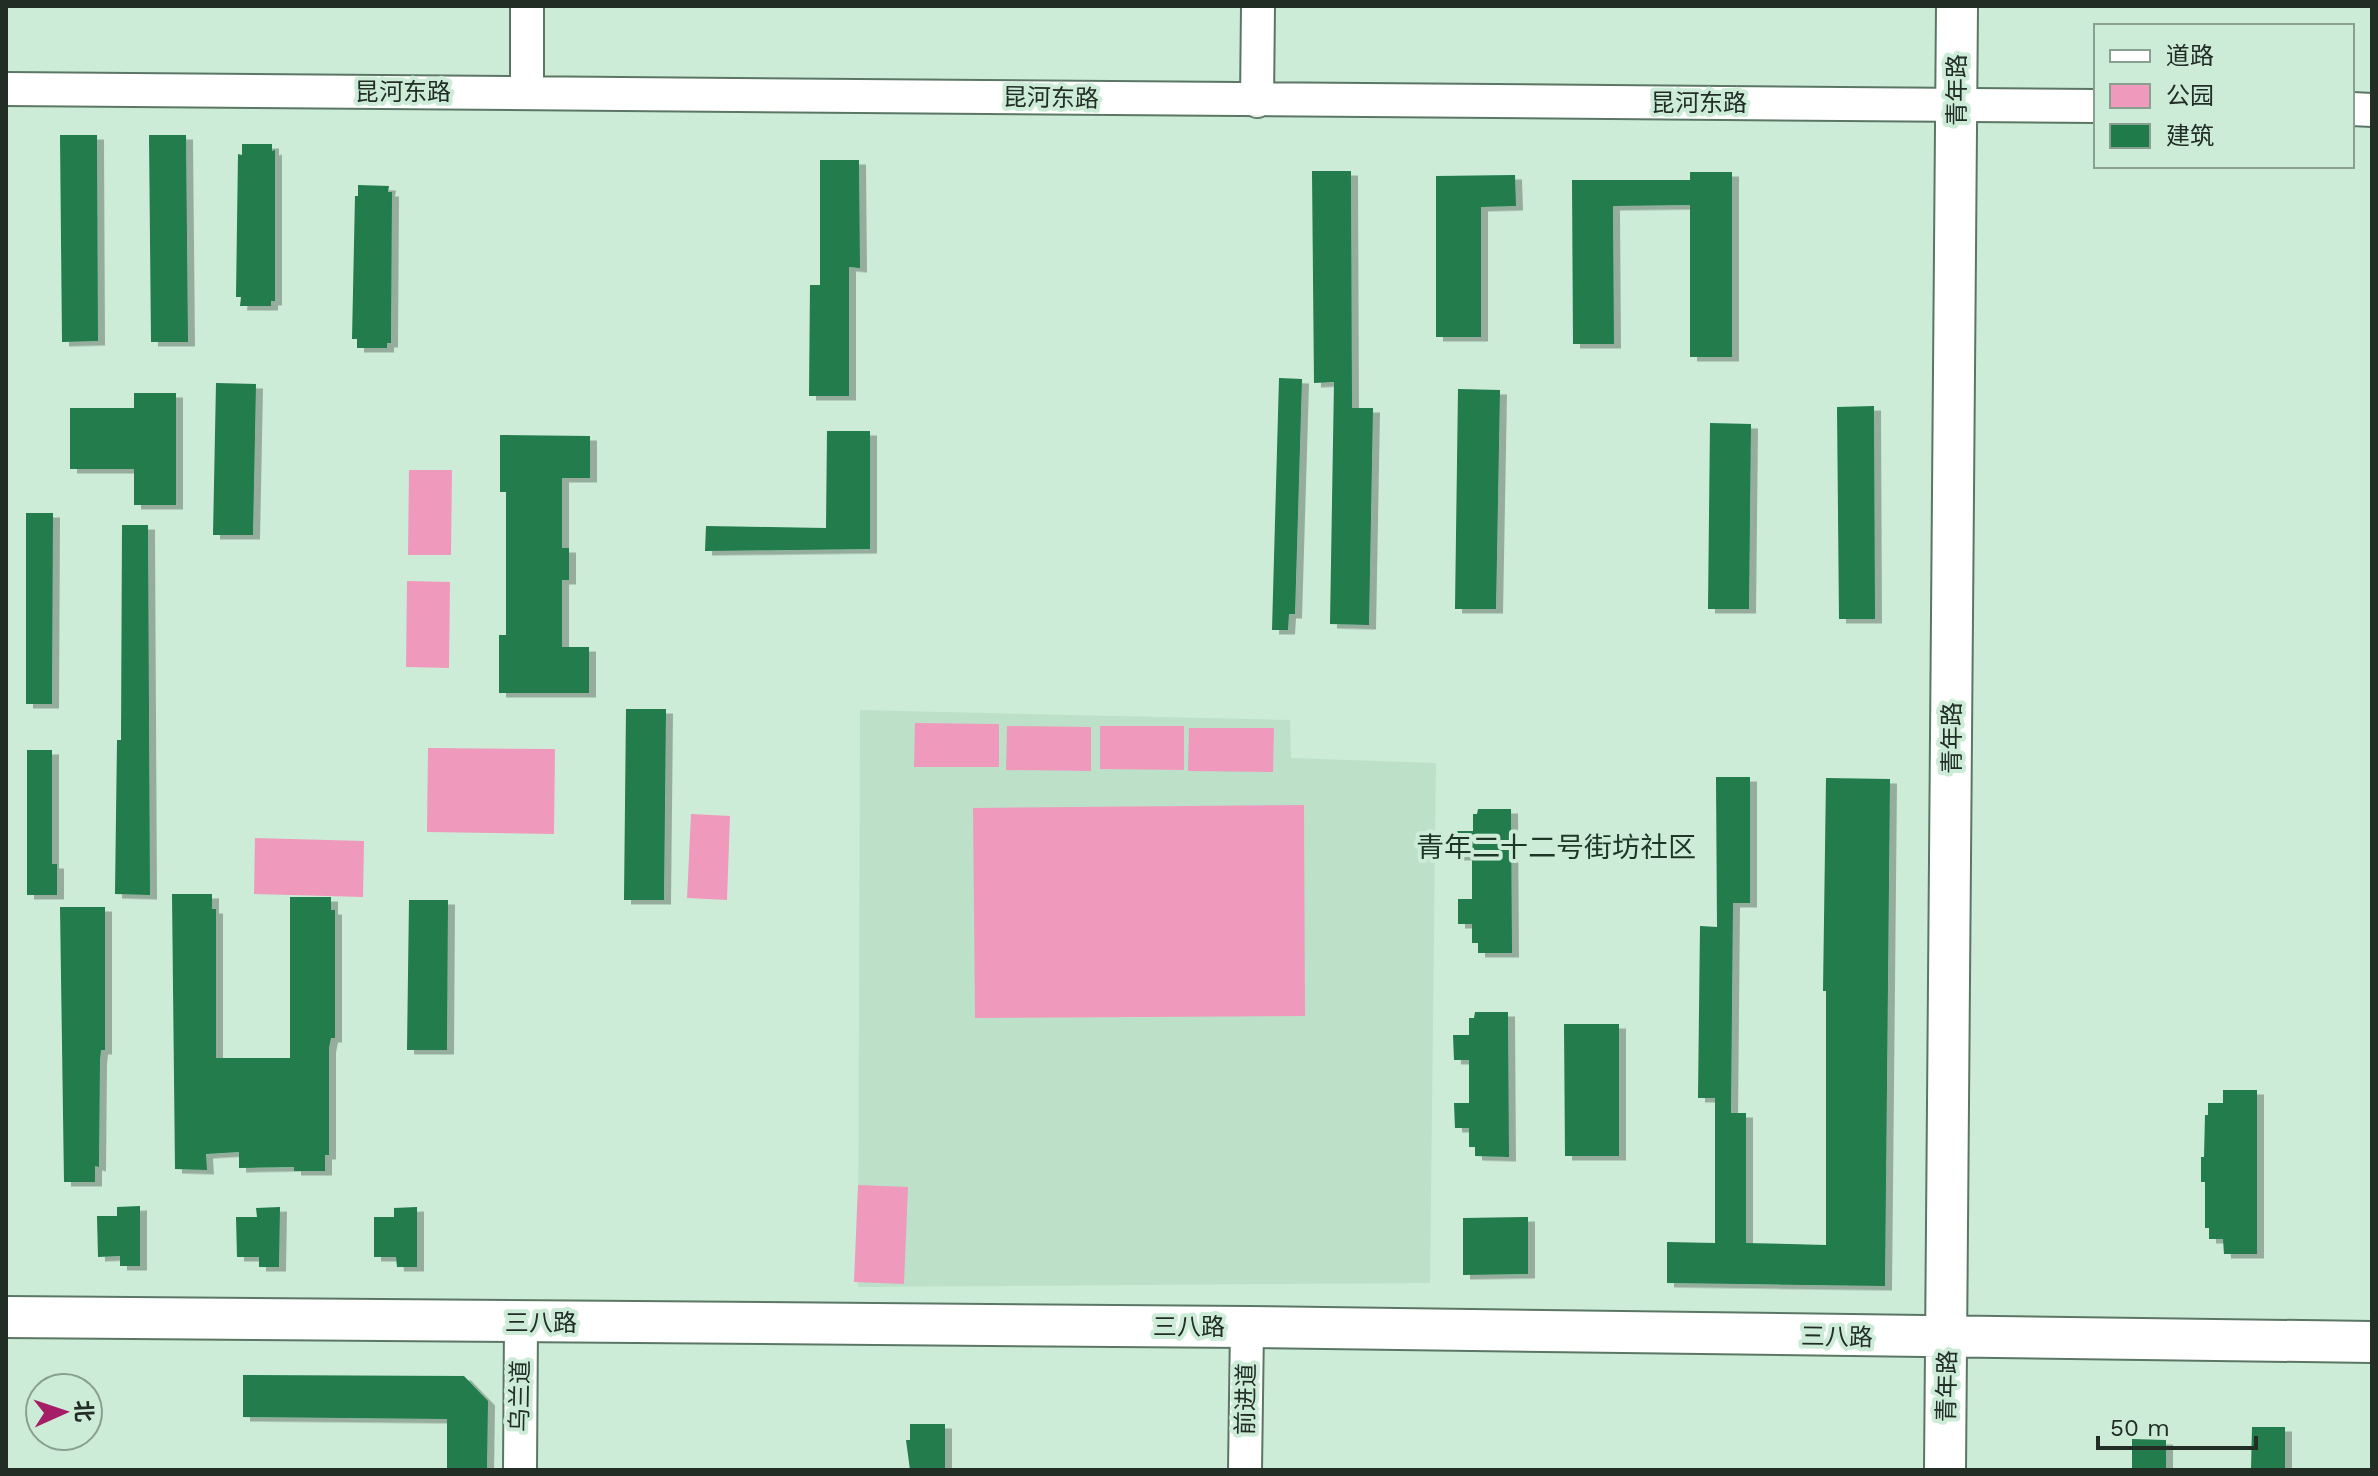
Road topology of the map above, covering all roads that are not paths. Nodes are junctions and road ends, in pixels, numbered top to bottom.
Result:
1 (527, 6) edge
2 (1258, 6) edge
3 (1957, 6) edge
4 (6, 89) edge
5 (527, 92) junction
6 (1257, 101) junction
7 (1957, 104) junction
8 (2094, 106) edge
9 (6, 1317) edge
10 (521, 1323) junction
11 (1247, 1327) junction
12 (1947, 1338) junction
13 (2372, 1342) edge
14 (520, 1470) edge
15 (1245, 1470) edge
16 (1945, 1470) edge

1 - 5 street
2 - 6 street
3 - 7 main road, 青年路
4 - 5 street, 昆河东路
5 - 6 street, 昆河东路
6 - 7 street, 昆河东路
7 - 8 street, 昆河东路
7 - 12 main road, 青年路
9 - 10 main road, 三八路
10 - 11 main road, 三八路
10 - 14 street, 乌兰道
11 - 12 main road, 三八路
11 - 15 street, 前进道
12 - 13 main road, 三八路
12 - 16 main road, 青年路

